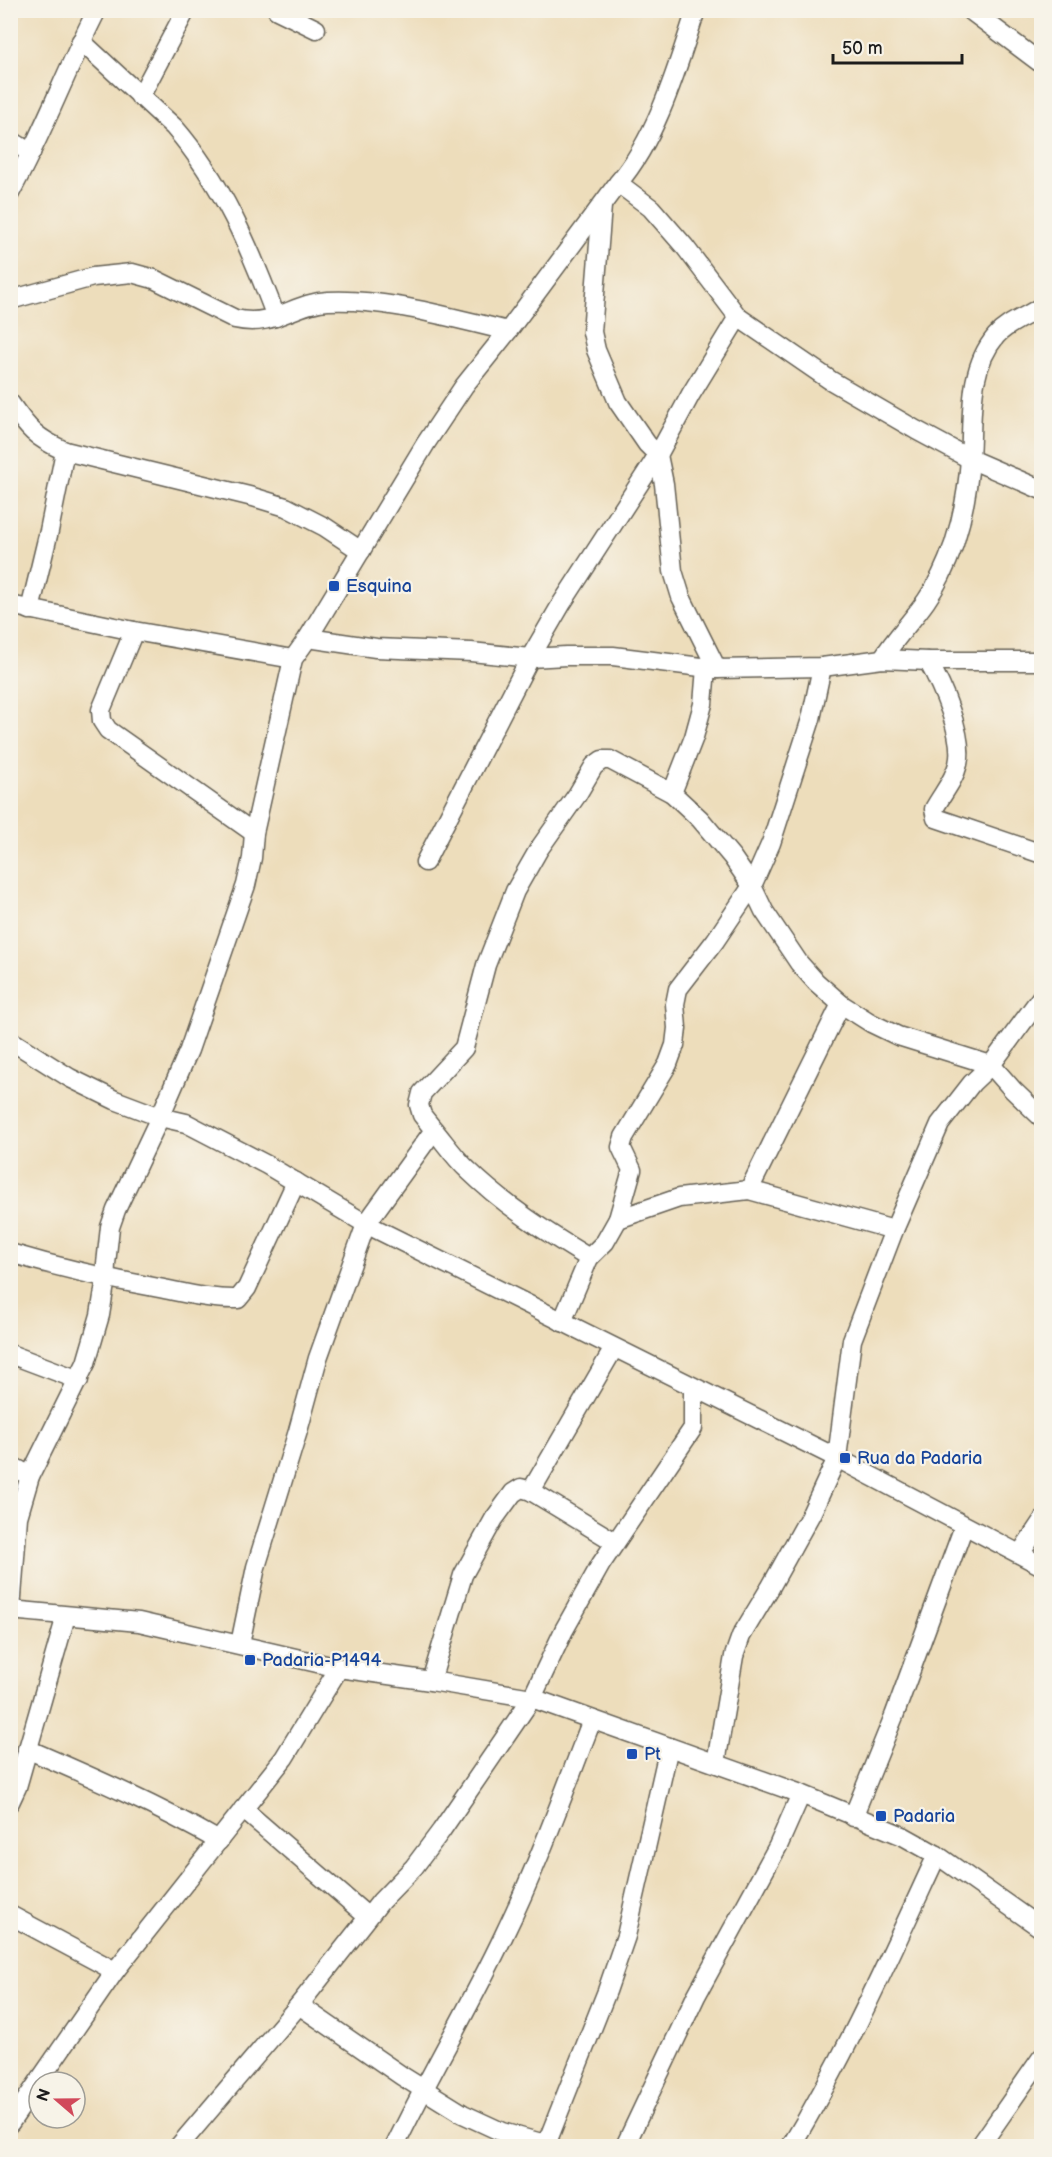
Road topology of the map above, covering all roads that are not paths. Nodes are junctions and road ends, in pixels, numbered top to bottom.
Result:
1 (97, 10) edge
2 (186, 10) edge
3 (277, 10) edge
4 (696, 10) edge
5 (970, 10) edge
6 (316, 29) dead end
7 (81, 41) junction
8 (1041, 64) edge
9 (140, 97) junction
10 (10, 140) edge
11 (31, 153) junction
12 (618, 183) junction
13 (10, 193) edge
14 (602, 206) junction
15 (10, 300) edge
16 (1041, 306) edge
17 (738, 316) junction
18 (276, 317) junction
19 (508, 331) junction
20 (10, 403) edge
21 (65, 451) junction
22 (658, 455) junction
23 (970, 459) junction
24 (1041, 490) edge
25 (361, 551) junction
26 (10, 605) edge
27 (30, 610) junction
28 (134, 631) junction
29 (308, 638) junction
30 (530, 658) junction
31 (293, 659) junction
32 (882, 659) junction
33 (928, 661) junction
34 (1041, 661) edge
35 (822, 667) junction
36 (712, 669) junction
37 (672, 793) junction
38 (254, 833) junction
39 (1041, 854) edge
40 (425, 862) dead end
41 (752, 886) junction
42 (1041, 996) edge
43 (841, 1005) junction
44 (10, 1040) edge
45 (991, 1065) junction
46 (160, 1117) junction
47 (1041, 1118) edge
48 (434, 1130) junction
49 (296, 1182) junction
50 (749, 1190) junction
51 (618, 1219) junction
52 (366, 1224) junction
53 (894, 1230) junction
54 (10, 1253) edge
55 (589, 1258) junction
56 (105, 1278) junction
57 (562, 1322) junction
58 (614, 1348) junction
59 (10, 1354) edge
60 (79, 1380) junction
61 (693, 1387) junction
62 (837, 1458) junction
63 (10, 1465) edge
64 (30, 1476) junction
65 (531, 1491) junction
66 (1041, 1521) edge
67 (964, 1526) junction
68 (615, 1542) junction
69 (1020, 1554) junction
70 (1041, 1566) edge
71 (11, 1610) edge
72 (66, 1616) junction
73 (240, 1644) junction
74 (339, 1668) junction
75 (431, 1681) junction
76 (532, 1698) junction
77 (592, 1720) junction
78 (669, 1747) junction
79 (27, 1749) junction
80 (716, 1763) junction
81 (801, 1794) junction
82 (10, 1802) edge
83 (243, 1809) junction
84 (853, 1817) junction
85 (219, 1841) junction
86 (937, 1855) junction
87 (10, 1915) edge
88 (368, 1917) junction
89 (1041, 1929) edge
90 (115, 1971) junction
91 (299, 2005) junction
92 (1041, 2056) edge
93 (422, 2090) junction
94 (10, 2123) edge
95 (515, 2142) edge
96 (179, 2146) edge
97 (395, 2146) edge
98 (549, 2146) edge
99 (625, 2146) edge
100 (791, 2146) edge
101 (980, 2146) edge

1 - 7 street
2 - 9 street
3 - 6 street
4 - 12 street
5 - 8 street
7 - 9 street
7 - 11 street
9 - 18 street
10 - 11 street
11 - 13 street
12 - 14 street
12 - 17 street
14 - 19 street
14 - 22 street
15 - 18 street
16 - 23 street
17 - 22 street
17 - 23 street
18 - 19 street
19 - 25 street
20 - 21 street
21 - 25 street
21 - 27 street
22 - 30 street
22 - 36 street
23 - 24 street
23 - 32 street
25 - 29 street
26 - 27 street
27 - 28 street
28 - 31 street
28 - 38 street
29 - 30 street
29 - 31 street
30 - 36 street
30 - 40 street
31 - 38 street
32 - 33 street
32 - 35 street
33 - 34 street
33 - 39 street
35 - 36 street
35 - 41 street
36 - 37 street
37 - 41 street
37 - 48 street
38 - 46 street
41 - 43 street
41 - 51 street
42 - 45 street
43 - 45 street
43 - 50 street
44 - 46 street
45 - 47 street
45 - 53 street
46 - 49 street
46 - 56 street
48 - 52 street
48 - 55 street
49 - 52 street
49 - 56 street
50 - 51 street
50 - 53 street
51 - 55 street
52 - 57 street
52 - 73 street
53 - 62 street
54 - 56 street
55 - 57 street
56 - 60 street
57 - 58 street
58 - 61 street
58 - 65 street
59 - 60 street
60 - 64 street
61 - 62 street
61 - 68 street
62 - 67 street
62 - 80 street
63 - 64 street
64 - 71 street
65 - 68 street
65 - 75 street
66 - 69 street
67 - 69 street
67 - 84 street
68 - 76 street
69 - 70 street
71 - 72 street
72 - 73 street
72 - 79 street
73 - 74 street
74 - 75 street
74 - 83 street
75 - 76 street
76 - 77 street
76 - 88 street
77 - 78 street
77 - 93 street
78 - 80 street
78 - 98 street
79 - 82 street
79 - 85 street
80 - 81 street
81 - 84 street
81 - 99 street
83 - 85 street
83 - 88 street
84 - 86 street
85 - 90 street
86 - 89 street
86 - 100 street
87 - 90 street
88 - 91 street
90 - 94 street
91 - 93 street
91 - 96 street
92 - 101 street
93 - 95 street
93 - 97 street
95 - 98 street

